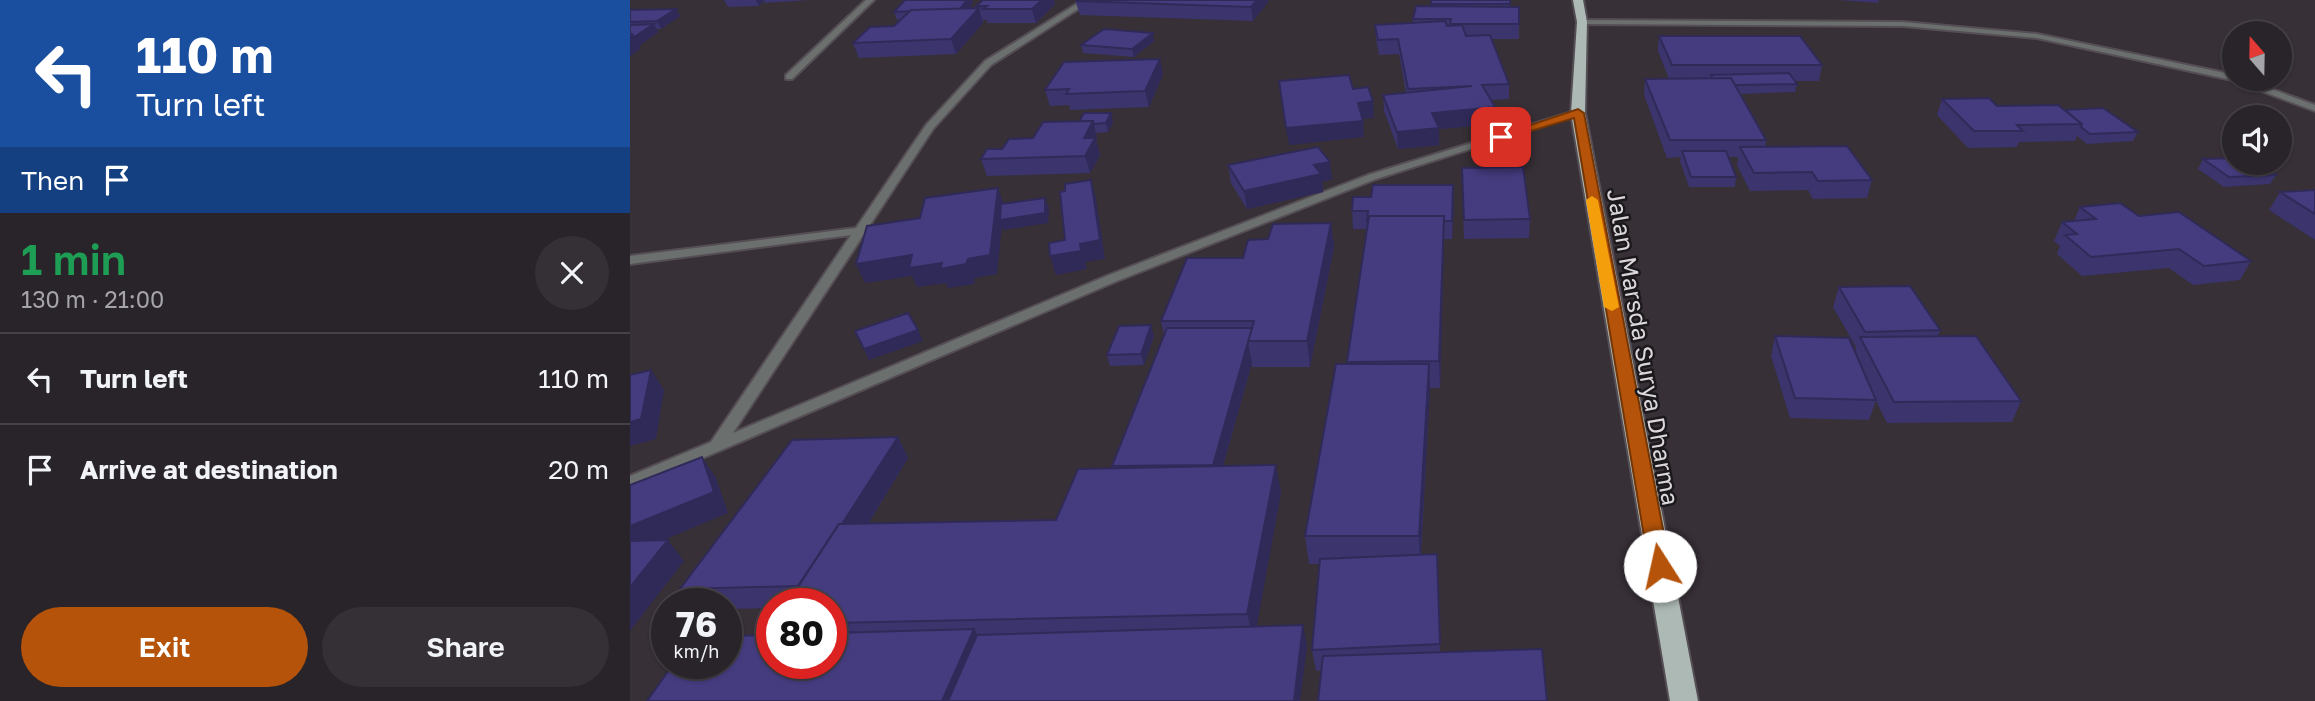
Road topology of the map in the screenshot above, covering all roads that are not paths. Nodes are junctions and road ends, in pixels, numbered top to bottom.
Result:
1 (870, 0) edge
2 (1088, 0) edge
3 (1578, 0) edge
4 (1582, 22) junction
5 (2222, 75) edge
6 (789, 77) dead end
7 (2270, 91) edge
8 (2315, 108) edge
9 (1578, 113) junction
10 (858, 231) junction
11 (630, 260) edge
12 (718, 443) junction
13 (630, 483) edge
14 (1684, 701) edge

1 - 6 street
2 - 10 street
3 - 4 highway, Jalan Marsda Surya Dharma
4 - 5 street
4 - 9 highway, Jalan Marsda Surya Dharma
7 - 8 street
9 - 12 street
9 - 14 highway, Jalan Marsda Surya Dharma
10 - 11 street
10 - 12 street
12 - 13 street

